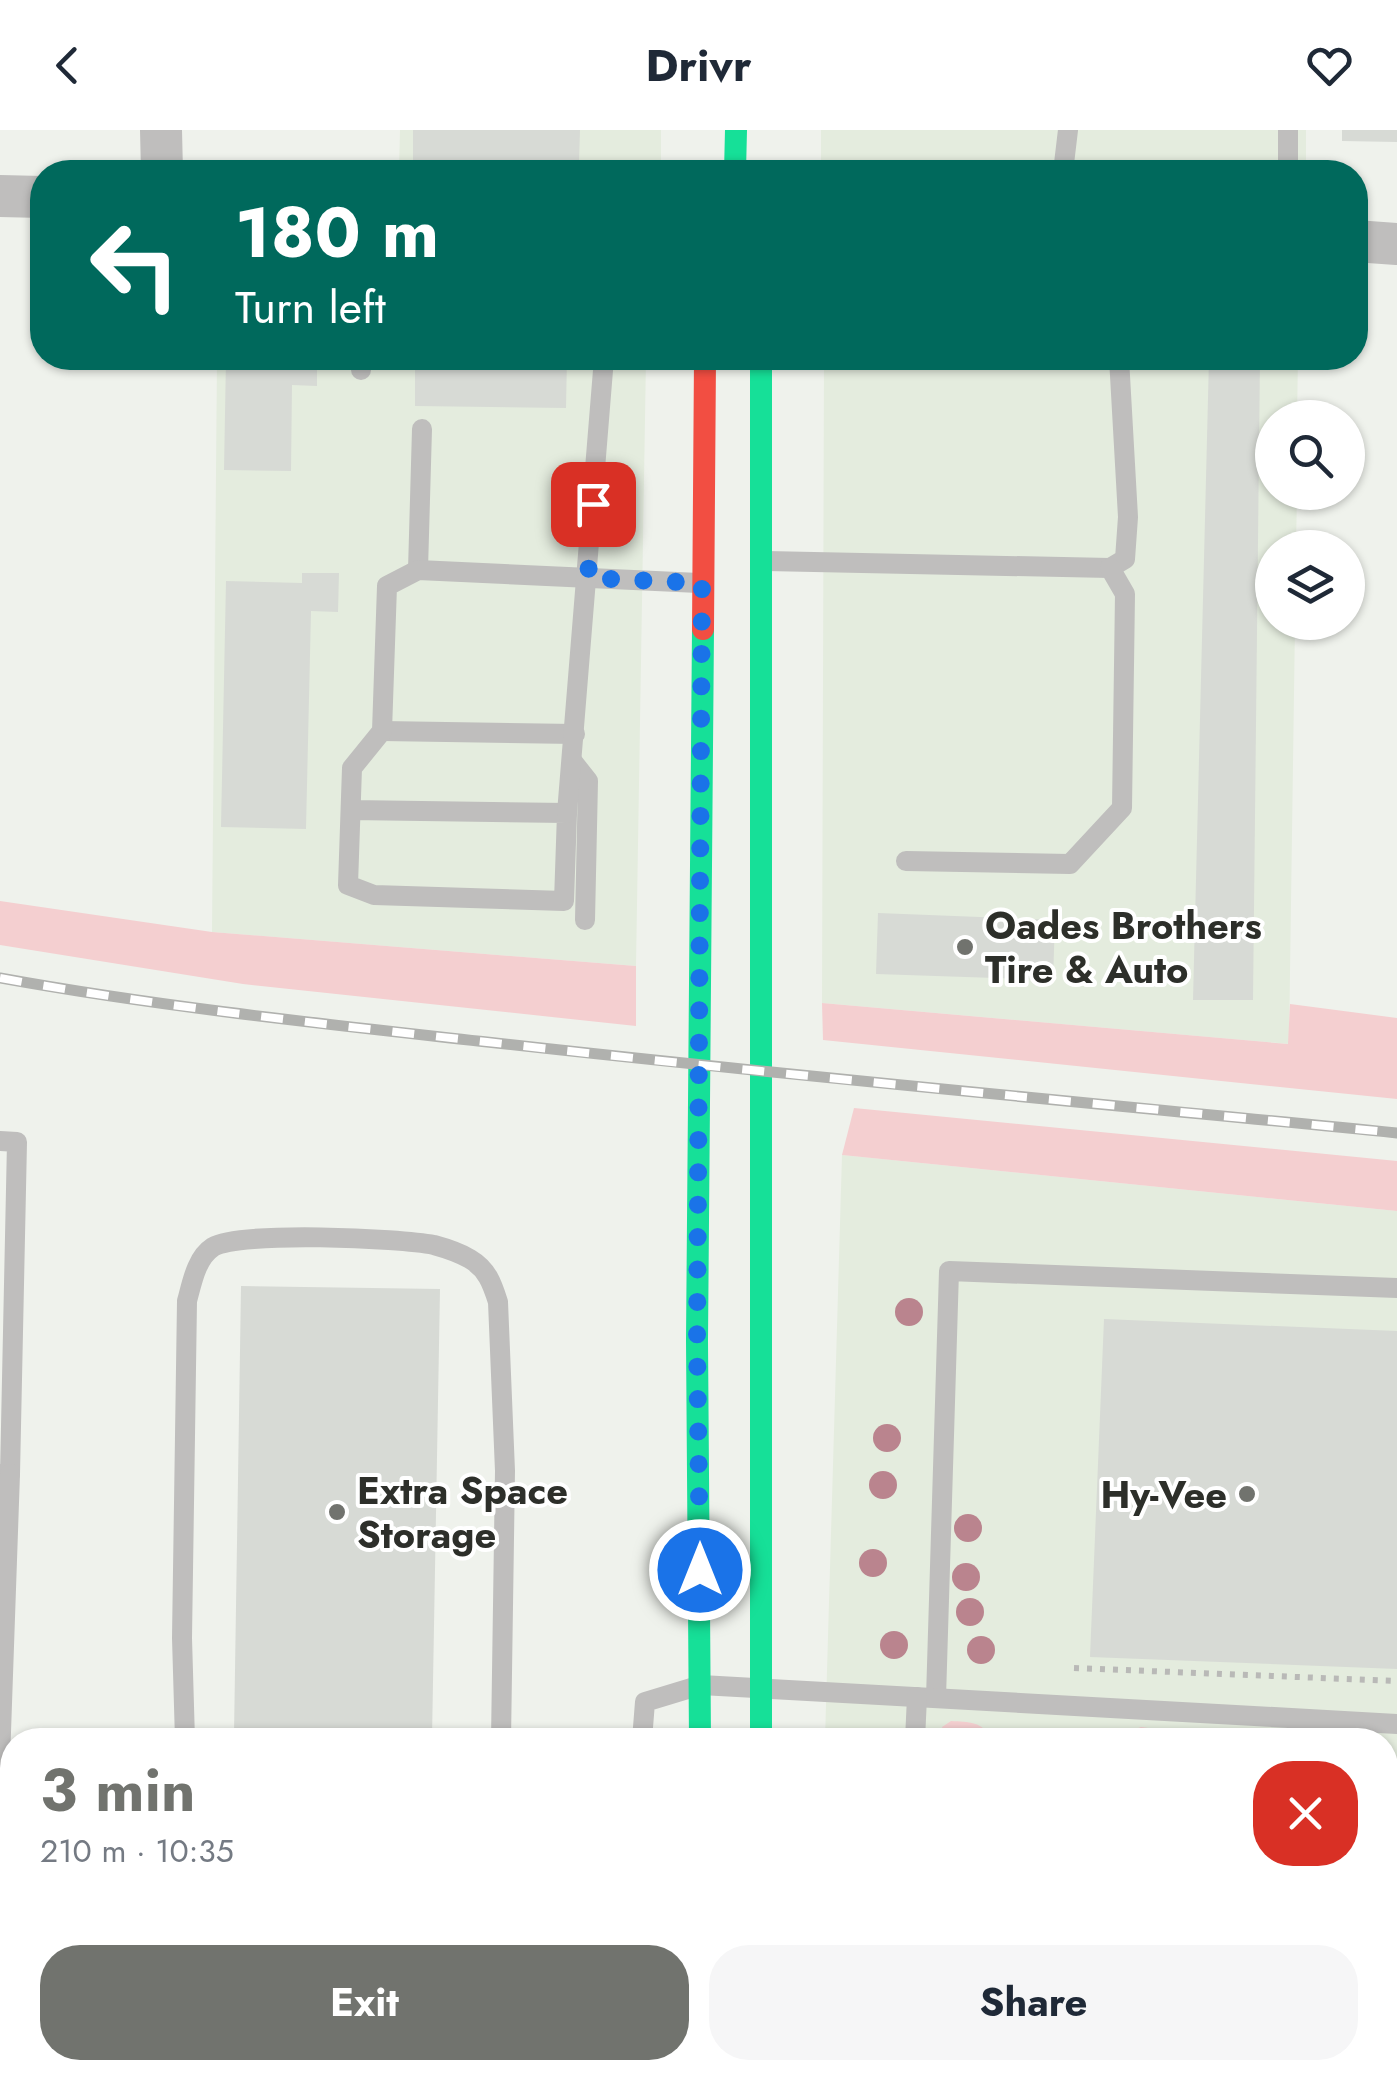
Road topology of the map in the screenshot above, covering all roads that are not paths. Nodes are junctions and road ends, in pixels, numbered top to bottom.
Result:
1 (161, 130) edge
2 (736, 130) edge
3 (1068, 130) edge
4 (1288, 130) edge
5 (162, 160) edge
6 (735, 160) edge
7 (1065, 160) edge
8 (1288, 160) edge
9 (0, 196) edge
10 (30, 196) edge
11 (1368, 242) edge
12 (1397, 244) edge
13 (603, 370) edge
14 (704, 370) edge
15 (760, 370) edge
16 (1119, 370) edge
17 (422, 429) dead end
18 (763, 561) junction
19 (1110, 568) junction
20 (418, 570) junction
21 (588, 578) junction
22 (702, 583) junction
23 (382, 731) junction
24 (575, 734) junction
25 (572, 762) junction
26 (351, 810) junction
27 (567, 813) junction
28 (906, 861) dead end
29 (585, 920) dead end
30 (0, 1142) edge
31 (1397, 1288) edge
32 (5, 1474) edge
33 (701, 1685) junction
34 (761, 1687) junction
35 (927, 1698) junction
36 (1397, 1724) edge
37 (1, 1728) edge
38 (185, 1728) edge
39 (501, 1728) edge
40 (643, 1728) edge
41 (700, 1728) edge
42 (761, 1728) edge
43 (918, 1728) edge

1 - 5 street
2 - 6 main road
3 - 7 lane
4 - 8 lane
9 - 10 street
11 - 12 street
13 - 21 lane
14 - 22 main road
15 - 18 main road
16 - 19 lane
17 - 20 lane
18 - 19 lane
18 - 34 main road
19 - 28 lane
20 - 21 lane
20 - 23 lane
21 - 22 lane
21 - 24 lane
22 - 33 main road
23 - 24 lane
23 - 26 lane
24 - 25 lane
25 - 27 lane
25 - 29 lane
26 - 27 lane
26 - 27 lane
30 - 32 lane
31 - 35 lane
32 - 37 lane
33 - 34 lane
33 - 40 lane
33 - 41 main road
34 - 35 lane
34 - 42 main road
35 - 36 lane
35 - 43 lane
38 - 39 lane

